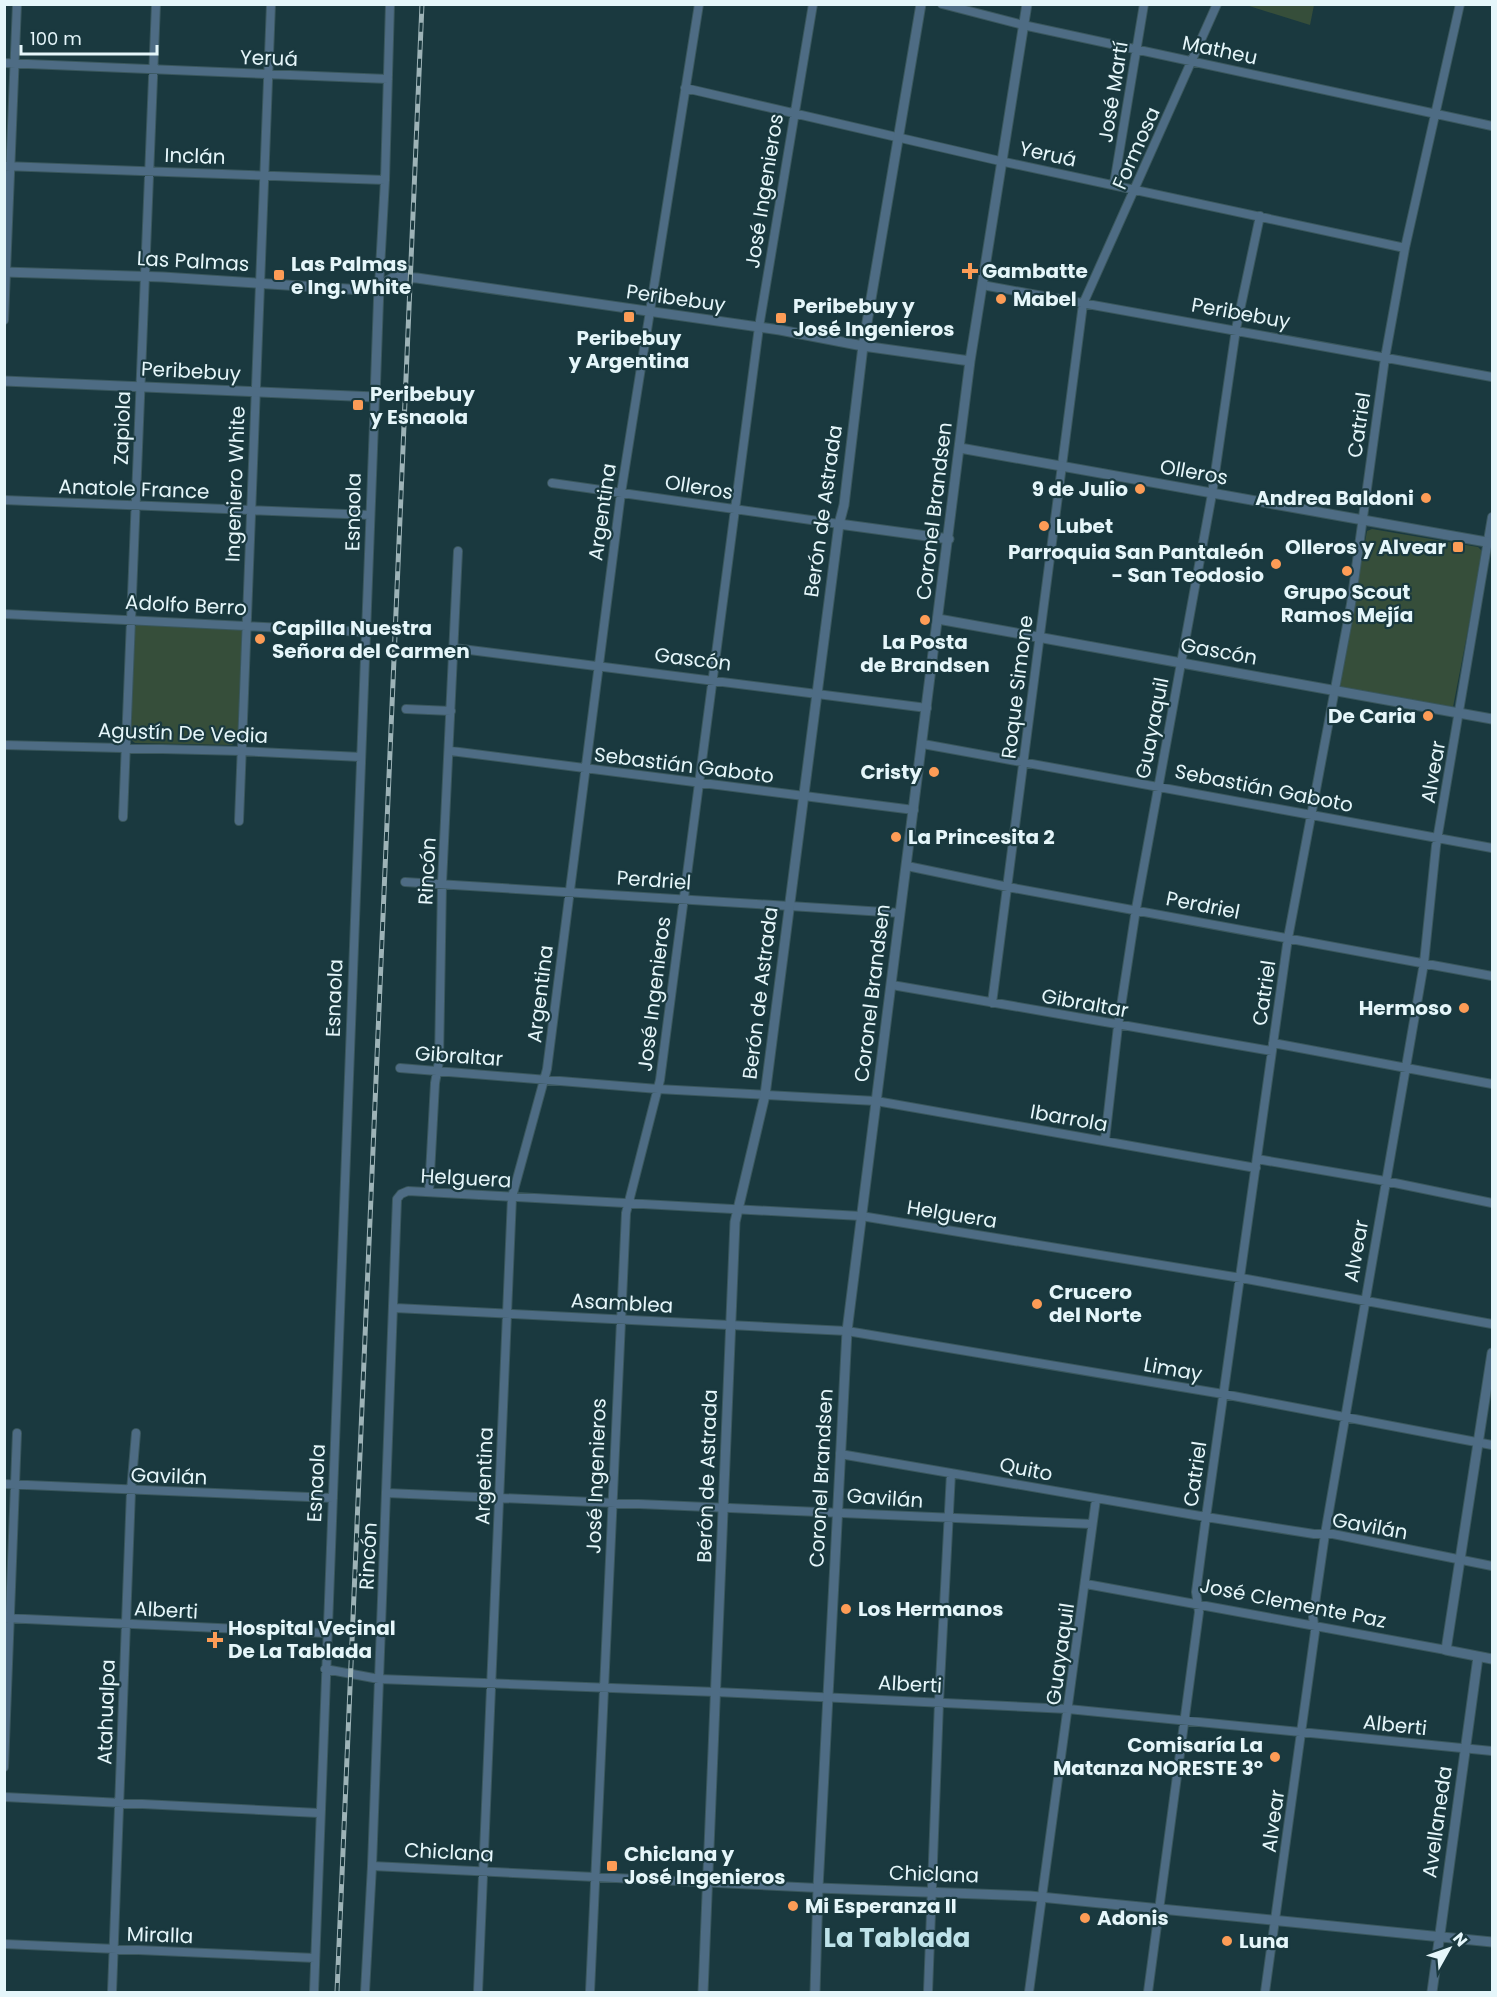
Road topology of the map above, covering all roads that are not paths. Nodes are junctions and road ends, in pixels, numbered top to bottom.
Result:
1 (17, 4) edge
2 (156, 4) edge
3 (271, 4) edge
4 (390, 4) edge
5 (699, 4) edge
6 (813, 4) edge
7 (921, 4) edge
8 (942, 4) edge
9 (1027, 4) edge
10 (1144, 4) edge
11 (1217, 4) edge
12 (1460, 4) edge
13 (1023, 25) junction
14 (1136, 49) junction
15 (1192, 61) junction
16 (4, 63) edge
17 (16, 64) junction
18 (153, 69) junction
19 (269, 74) junction
20 (388, 79) junction
21 (685, 88) junction
22 (794, 113) junction
23 (1437, 113) junction
24 (1492, 126) edge
25 (897, 137) junction
26 (1000, 160) junction
27 (8, 166) edge
28 (149, 172) junction
29 (265, 175) junction
30 (385, 180) junction
31 (1114, 184) junction
32 (1136, 189) junction
33 (1260, 216) junction
34 (1405, 248) junction
35 (5, 272) edge
36 (145, 276) junction
37 (261, 283) junction
38 (982, 285) junction
39 (379, 286) junction
40 (1083, 304) junction
41 (648, 312) junction
42 (4, 320) edge
43 (759, 327) junction
44 (1236, 329) junction
45 (862, 346) junction
46 (1385, 358) junction
47 (970, 361) junction
48 (1492, 377) edge
49 (4, 381) edge
50 (140, 386) junction
51 (255, 393) junction
52 (375, 397) junction
53 (960, 448) junction
54 (1062, 466) junction
55 (552, 483) dead end
56 (621, 493) junction
57 (1212, 494) junction
58 (4, 500) edge
59 (136, 505) junction
60 (250, 510) junction
61 (735, 511) junction
62 (370, 516) junction
63 (1492, 517) edge
64 (1363, 521) junction
65 (839, 524) junction
66 (949, 539) junction
67 (1490, 543) edge
68 (458, 551) dead end
69 (4, 614) edge
70 (130, 618) junction
71 (938, 619) junction
72 (245, 624) junction
73 (366, 632) junction
74 (1040, 637) junction
75 (454, 648) junction
76 (1180, 663) junction
77 (598, 665) junction
78 (712, 680) junction
79 (1335, 691) junction
80 (816, 694) junction
81 (927, 708) junction
82 (406, 709) dead end
83 (451, 711) junction
84 (1460, 713) junction
85 (1492, 719) edge
86 (923, 744) junction
87 (4, 745) edge
88 (125, 748) junction
89 (241, 751) junction
90 (451, 751) junction
91 (361, 757) junction
92 (1025, 763) junction
93 (584, 769) junction
94 (700, 783) junction
95 (1158, 785) junction
96 (803, 797) junction
97 (914, 810) junction
98 (1312, 814) junction
99 (123, 817) dead end
100 (238, 821) dead end
101 (1437, 838) junction
102 (1492, 848) edge
103 (907, 866) junction
104 (405, 882) dead end
105 (442, 883) junction
106 (1008, 888) junction
107 (570, 890) junction
108 (683, 899) junction
109 (789, 906) junction
110 (1136, 909) junction
111 (900, 913) junction
112 (1288, 938) junction
113 (1424, 963) junction
114 (1492, 976) edge
115 (892, 985) junction
116 (992, 1002) junction
117 (1118, 1026) junction
118 (1273, 1047) junction
119 (1404, 1066) junction
120 (400, 1068) dead end
121 (437, 1071) junction
122 (545, 1078) junction
123 (1492, 1084) edge
124 (658, 1089) junction
125 (765, 1095) junction
126 (876, 1101) junction
127 (1105, 1140) junction
128 (1257, 1159) junction
129 (1256, 1168) junction
130 (1385, 1181) junction
131 (429, 1192) junction
132 (401, 1194) joint
133 (512, 1197) junction
134 (627, 1203) junction
135 (1492, 1203) edge
136 (737, 1211) junction
137 (861, 1216) junction
138 (1240, 1278) junction
139 (1364, 1301) junction
140 (395, 1308) junction
141 (507, 1314) junction
142 (619, 1319) junction
143 (1492, 1324) edge
144 (731, 1326) junction
145 (847, 1331) junction
146 (1492, 1353) edge
147 (1223, 1394) junction
148 (1345, 1417) junction
149 (17, 1433) dead end
150 (136, 1433) dead end
151 (1480, 1443) junction
152 (1492, 1445) edge
153 (840, 1454) junction
154 (951, 1473) junction
155 (4, 1484) edge
156 (15, 1484) junction
157 (131, 1491) junction
158 (387, 1492) junction
159 (333, 1498) junction
160 (499, 1499) junction
161 (1096, 1499) junction
162 (611, 1504) junction
163 (723, 1507) junction
164 (838, 1510) junction
165 (1206, 1517) junction
166 (949, 1519) junction
167 (1092, 1524) junction
168 (1325, 1534) junction
169 (1461, 1560) junction
170 (1492, 1566) edge
171 (1086, 1584) junction
172 (1197, 1603) junction
173 (7, 1618) edge
174 (126, 1624) junction
175 (1314, 1625) junction
176 (326, 1633) junction
177 (1446, 1650) junction
178 (1478, 1657) junction
179 (1492, 1659) edge
180 (325, 1669) junction
181 (379, 1679) junction
182 (491, 1683) junction
183 (603, 1687) junction
184 (716, 1692) junction
185 (829, 1697) junction
186 (939, 1702) junction
187 (1068, 1709) junction
188 (1185, 1721) junction
189 (1302, 1732) junction
190 (1465, 1748) junction
191 (1492, 1751) edge
192 (4, 1767) edge
193 (4, 1797) edge
194 (119, 1802) junction
195 (319, 1814) junction
196 (372, 1866) junction
197 (483, 1872) junction
198 (596, 1877) junction
199 (708, 1881) junction
200 (818, 1888) junction
201 (933, 1892) junction
202 (1043, 1897) junction
203 (1159, 1909) junction
204 (1275, 1919) junction
205 (1439, 1937) junction
206 (1492, 1942) edge
207 (4, 1944) edge
208 (114, 1950) junction
209 (315, 1958) junction
210 (112, 1992) edge
211 (314, 1992) edge
212 (365, 1992) edge
213 (478, 1992) edge
214 (590, 1992) edge
215 (703, 1992) edge
216 (815, 1992) edge
217 (928, 1992) edge
218 (1029, 1992) edge
219 (1148, 1992) edge
220 (1265, 1992) edge
221 (1432, 1992) edge

1 - 17 street
2 - 18 street, Zapiola
3 - 19 street, Ingeniero White
4 - 20 street, Esnaola
5 - 21 street, Argentina
6 - 22 street, José Ingenieros
7 - 25 street, Berón de Astrada
8 - 13 street, Matheu
9 - 13 street, Coronel Brandsen
10 - 14 street, José Martí
11 - 15 street, Formosa
12 - 23 street, Catriel
13 - 14 street, Matheu
13 - 26 street, Coronel Brandsen
14 - 15 street, Matheu
14 - 31 street, José Martí
15 - 23 street, Matheu
15 - 32 street, Formosa
16 - 17 street, Yeruá
17 - 18 street, Yeruá
17 - 27 street
18 - 19 street, Yeruá
18 - 28 street, Zapiola
19 - 20 street, Yeruá
19 - 29 street, Ingeniero White
20 - 30 street, Esnaola
21 - 22 street, Yeruá
21 - 41 street, Argentina
22 - 25 street, Yeruá
22 - 43 street, José Ingenieros
23 - 24 street, Matheu
23 - 34 street, Catriel
25 - 26 street, Yeruá
25 - 45 street, Berón de Astrada
26 - 31 street, Yeruá
26 - 38 street, Coronel Brandsen
27 - 28 street, Inclán
27 - 35 street
28 - 29 street, Inclán
28 - 36 street, Zapiola
29 - 30 street, Inclán
29 - 37 street, Ingeniero White
30 - 39 street, Esnaola
31 - 32 street, Yeruá
32 - 33 street, Yeruá
32 - 40 street, Formosa
33 - 34 street, Yeruá
33 - 44 street, Guayaquil
34 - 46 street, Catriel
35 - 36 street, Las Palmas
35 - 42 street
36 - 37 street, Las Palmas
36 - 50 street, Zapiola
37 - 39 street, Las Palmas
37 - 51 street, Ingeniero White
38 - 40 street, Peribebuy
38 - 47 street, Coronel Brandsen
39 - 41 street, Peribebuy
39 - 52 street, Esnaola
40 - 44 street, Peribebuy
40 - 54 street, Roque Simone
41 - 43 street, Peribebuy
41 - 56 street, Argentina
43 - 45 street, Peribebuy
43 - 61 street, José Ingenieros
44 - 46 street, Peribebuy
44 - 57 street, Guayaquil
45 - 47 street, Peribebuy
45 - 65 street, Berón de Astrada
46 - 48 street, Peribebuy
46 - 64 street, Catriel
47 - 53 street, Coronel Brandsen
49 - 50 street, Peribebuy
50 - 51 street, Peribebuy
50 - 59 street, Zapiola
51 - 52 street, Peribebuy
51 - 60 street, Ingeniero White
52 - 62 street, Esnaola
53 - 54 street, Olleros
53 - 66 street, Coronel Brandsen
54 - 57 street, Olleros
54 - 74 street, Roque Simone
55 - 56 street, Olleros
56 - 61 street, Olleros
56 - 77 street, Argentina
57 - 64 street, Olleros
57 - 76 street, Guayaquil
58 - 59 street, Anatole France
59 - 60 street, Anatole France
59 - 70 street, Zapiola
60 - 62 street, Anatole France
60 - 72 street, Ingeniero White
61 - 65 street, Olleros
61 - 78 street, José Ingenieros
62 - 73 street, Esnaola
63 - 67 street, Alvear
64 - 67 street, Olleros
64 - 79 street, Catriel
65 - 66 street, Olleros
65 - 80 street, Berón de Astrada
66 - 71 street, Coronel Brandsen
67 - 84 street, Alvear
68 - 75 street, Rincón
69 - 70 street, Adolfo Berro
70 - 72 street, Adolfo Berro
70 - 88 street, Zapiola
71 - 74 street, Gascón
71 - 81 street, Coronel Brandsen
72 - 73 street, Adolfo Berro
72 - 89 street, Ingeniero White
73 - 91 street, Esnaola
74 - 76 street, Gascón
74 - 92 street, Roque Simone
75 - 77 street, Gascón
75 - 83 street, Rincón
76 - 79 street, Gascón
76 - 95 street, Guayaquil
77 - 78 street, Gascón
77 - 93 street, Argentina
78 - 80 street, Gascón
78 - 94 street, José Ingenieros
79 - 84 street, Gascón
79 - 98 street, Catriel
80 - 81 street, Gascón
80 - 96 street, Berón de Astrada
81 - 86 street, Coronel Brandsen
82 - 83 street
83 - 90 street, Rincón
84 - 85 street, Gascón
84 - 101 street, Alvear
86 - 92 street, Sebastián Gaboto
86 - 97 street, Coronel Brandsen
87 - 88 street, Agustín De Vedia
88 - 89 street, Agustín De Vedia
88 - 99 street, Zapiola
89 - 91 street, Agustín De Vedia
89 - 100 street, Ingeniero White
90 - 93 street, Sebastián Gaboto
90 - 105 street, Rincón
91 - 159 street, Esnaola
92 - 95 street, Sebastián Gaboto
92 - 106 street, Roque Simone
93 - 94 street, Sebastián Gaboto
93 - 107 street, Argentina
94 - 96 street, Sebastián Gaboto
94 - 108 street, José Ingenieros
95 - 98 street, Sebastián Gaboto
95 - 110 street, Guayaquil
96 - 97 street, Sebastián Gaboto
96 - 109 street, Berón de Astrada
97 - 103 street, Coronel Brandsen
98 - 101 street, Sebastián Gaboto
98 - 112 street, Catriel
101 - 102 street, Sebastián Gaboto
101 - 113 street, Alvear
103 - 106 street, Perdriel
103 - 111 street, Coronel Brandsen
104 - 105 street, Perdriel
105 - 107 street, Perdriel
105 - 121 street, Rincón
106 - 110 street, Perdriel
106 - 116 street, Roque Simone
107 - 108 street, Perdriel
107 - 122 street, Argentina
108 - 109 street, Perdriel
108 - 124 street, José Ingenieros
109 - 111 street, Perdriel
109 - 125 street, Berón de Astrada
110 - 112 street, Perdriel
110 - 117 street, Guayaquil
111 - 115 street, Coronel Brandsen
112 - 113 street, Perdriel
112 - 118 street, Catriel
113 - 114 street, Perdriel
113 - 119 street, Alvear
115 - 116 street, Gibraltar
115 - 126 street, Coronel Brandsen
116 - 117 street, Gibraltar
117 - 118 street, Gibraltar
117 - 127 street, Guayaquil
118 - 119 street, Gibraltar
118 - 128 street, Catriel
119 - 123 street, Gibraltar
119 - 130 street, Alvear
120 - 121 street, Gibraltar
121 - 122 street, Gibraltar
121 - 131 street, Rincón
122 - 124 street, Gibraltar
122 - 133 street, Argentina
124 - 125 street, Gibraltar
124 - 134 street, José Ingenieros
125 - 126 street, Gibraltar
125 - 136 street, Berón de Astrada
126 - 127 street, Ibarrola
126 - 137 street, Coronel Brandsen
127 - 129 street, Ibarrola
128 - 129 street, Catriel
128 - 130 street
129 - 138 street, Catriel
130 - 135 street
130 - 139 street, Alvear
131 - 132 street, Helguera
131 - 133 street, Helguera
132 - 140 street, Rincón
133 - 134 street, Helguera
133 - 141 street, Argentina
134 - 136 street, Helguera
134 - 142 street, José Ingenieros
136 - 137 street, Helguera
136 - 144 street, Berón de Astrada
137 - 138 street, Helguera
137 - 145 street, Coronel Brandsen
138 - 139 street, Helguera
138 - 147 street, Catriel
139 - 143 street, Helguera
139 - 148 street, Alvear
140 - 141 street, Asamblea
140 - 158 street, Rincón
141 - 142 street, Asamblea
141 - 160 street, Argentina
142 - 144 street, Asamblea
142 - 162 street, José Ingenieros
144 - 145 street, Asamblea
144 - 163 street, Berón de Astrada
145 - 147 street, Limay
145 - 153 street, Coronel Brandsen
146 - 151 street
147 - 148 street, Limay
147 - 165 street, Catriel
148 - 151 street, Limay
148 - 168 street, Alvear
149 - 156 street
150 - 157 street, Atahualpa
151 - 152 street, Limay
151 - 169 street
153 - 154 street, Quito
153 - 164 street, Coronel Brandsen
154 - 161 street, Quito
154 - 166 street
155 - 156 street, Gavilán
156 - 157 street, Gavilán
156 - 173 street
157 - 159 street, Gavilán
157 - 174 street, Atahualpa
158 - 160 street, Gavilán
158 - 181 street, Rincón
159 - 176 street, Esnaola
160 - 162 street, Gavilán
160 - 182 street, Argentina
161 - 165 street, Quito
161 - 167 street, Guayaquil
162 - 163 street, Gavilán
162 - 183 street, José Ingenieros
163 - 164 street, Gavilán
163 - 184 street, Berón de Astrada
164 - 166 street, Gavilán
164 - 185 street, Coronel Brandsen
165 - 168 street, Gavilán
165 - 172 street, Catriel
166 - 167 street, Gavilán
166 - 186 street
167 - 171 street, Guayaquil
168 - 169 street, Gavilán
168 - 175 street, Alvear
169 - 170 street, Gavilán
169 - 177 street
171 - 172 street, José Clemente Paz
171 - 187 street, Guayaquil
172 - 175 street, José Clemente Paz
172 - 188 street, Catriel
173 - 174 street, Alberti
173 - 192 street
174 - 176 street, Alberti
174 - 194 street, Atahualpa
175 - 177 street, José Clemente Paz
175 - 189 street, Alvear
176 - 180 street, Esnaola
177 - 178 street, José Clemente Paz
178 - 179 street, José Clemente Paz
178 - 190 street, Avellaneda
180 - 181 street, Alberti
180 - 195 street, Esnaola
181 - 182 street, Alberti
181 - 196 street, Rincón
182 - 183 street, Alberti
182 - 197 street, Argentina
183 - 184 street, Alberti
183 - 198 street, José Ingenieros
184 - 185 street, Alberti
184 - 199 street, Berón de Astrada
185 - 186 street, Alberti
185 - 200 street, Coronel Brandsen
186 - 187 street, Alberti
186 - 201 street
187 - 188 street, Alberti
187 - 202 street, Guayaquil
188 - 189 street, Alberti
188 - 203 street, Catriel
189 - 190 street, Alberti
189 - 204 street, Alvear
190 - 191 street, Alberti
190 - 205 street, Avellaneda
193 - 194 street
194 - 195 street
194 - 208 street, Atahualpa
195 - 209 street, Esnaola
196 - 197 street, Chiclana
196 - 212 street, Rincón
197 - 198 street, Chiclana
197 - 213 street, Argentina
198 - 199 street, Chiclana
198 - 214 street, José Ingenieros
199 - 200 street, Chiclana
199 - 215 street, Berón de Astrada
200 - 201 street, Chiclana
200 - 216 street, Coronel Brandsen
201 - 202 street, Chiclana
201 - 217 street
202 - 203 street, Chiclana
202 - 218 street, Guayaquil
203 - 204 street, Chiclana
203 - 219 street, Catriel
204 - 205 street, Chiclana
204 - 220 street, Alvear
205 - 206 street, Chiclana
205 - 221 street, Avellaneda
207 - 208 street, Miralla
208 - 209 street, Miralla
208 - 210 street, Atahualpa
209 - 211 street, Esnaola

